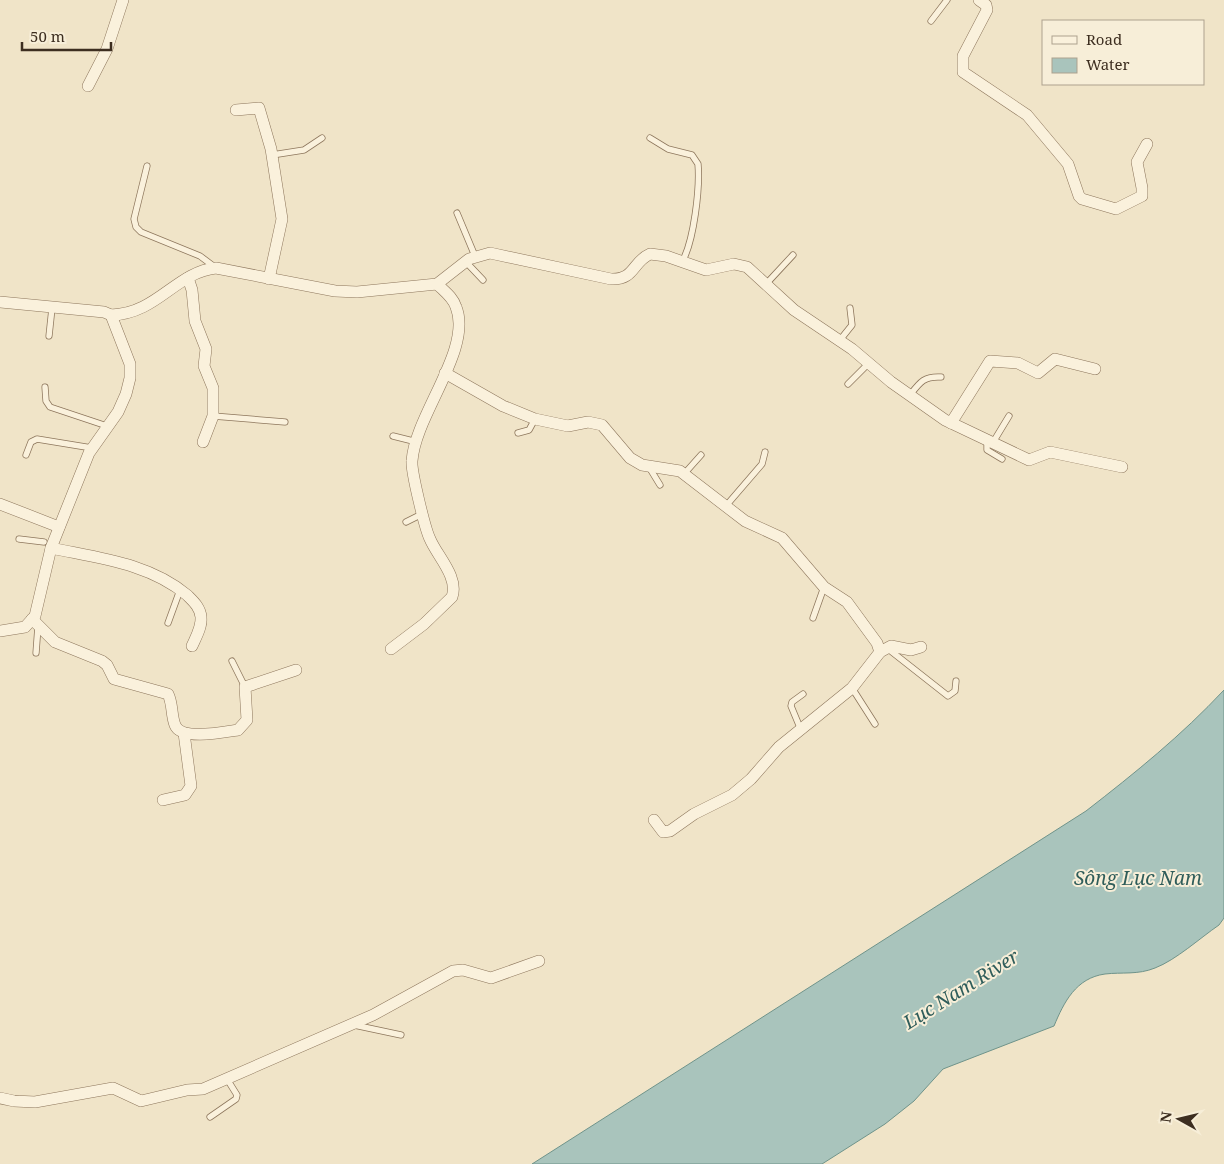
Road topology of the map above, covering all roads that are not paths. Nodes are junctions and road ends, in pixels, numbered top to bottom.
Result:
1 (123, 0) edge
2 (947, 0) edge
3 (979, 0) edge
4 (931, 21) dead end
5 (88, 86) dead end
6 (236, 110) dead end
7 (322, 138) dead end
8 (650, 138) dead end
9 (1147, 144) dead end
10 (272, 155) junction
11 (147, 166) dead end
12 (457, 213) dead end
13 (793, 255) dead end
14 (471, 259) junction
15 (682, 262) junction
16 (216, 268) junction
17 (188, 278) junction
18 (269, 279) junction
19 (483, 280) dead end
20 (767, 283) junction
21 (437, 284) junction
22 (0, 302) edge
23 (52, 308) junction
24 (850, 308) dead end
25 (111, 315) junction
26 (49, 336) dead end
27 (840, 340) junction
28 (868, 364) junction
29 (1095, 369) dead end
30 (445, 374) junction
31 (942, 377) dead end
32 (848, 384) dead end
33 (45, 386) dead end
34 (910, 395) junction
35 (213, 416) junction
36 (1009, 416) dead end
37 (535, 419) junction
38 (285, 422) dead end
39 (951, 423) junction
40 (107, 426) junction
41 (518, 433) dead end
42 (393, 436) dead end
43 (203, 442) dead end
44 (417, 442) junction
45 (989, 443) junction
46 (92, 448) junction
47 (764, 452) dead end
48 (26, 455) dead end
49 (701, 455) dead end
50 (1002, 459) dead end
51 (649, 467) junction
52 (1122, 467) dead end
53 (684, 474) junction
54 (660, 485) dead end
55 (0, 504) edge
56 (725, 507) junction
57 (424, 513) junction
58 (406, 522) dead end
59 (59, 528) junction
60 (19, 539) dead end
61 (49, 544) junction
62 (824, 588) junction
63 (180, 590) junction
64 (813, 618) dead end
65 (35, 622) junction
66 (168, 623) dead end
67 (0, 631) edge
68 (192, 646) dead end
69 (921, 646) dead end
70 (391, 649) dead end
71 (883, 650) junction
72 (36, 653) dead end
73 (232, 661) dead end
74 (296, 670) dead end
75 (956, 681) dead end
76 (246, 686) junction
77 (852, 688) junction
78 (803, 694) dead end
79 (875, 724) dead end
80 (801, 730) junction
81 (184, 733) junction
82 (163, 800) dead end
83 (654, 820) dead end
84 (539, 961) dead end
85 (352, 1024) junction
86 (401, 1036) dead end
87 (227, 1079) junction
88 (0, 1098) edge
89 (210, 1117) dead end

1 - 5 street
2 - 4 lane
3 - 9 street
6 - 10 street
7 - 10 lane
8 - 15 lane
10 - 18 street
11 - 16 lane
12 - 14 lane
13 - 20 lane
14 - 15 street
14 - 19 lane
14 - 21 street
15 - 20 street
16 - 17 street
16 - 18 street
17 - 25 street
17 - 35 street
18 - 21 street
20 - 27 street
21 - 30 street
22 - 23 street
23 - 25 street
23 - 26 lane
24 - 27 lane
25 - 40 street
27 - 28 street
28 - 32 lane
28 - 34 street
29 - 39 street
30 - 37 street
30 - 44 street
31 - 34 lane
33 - 40 lane
34 - 39 street
35 - 38 lane
35 - 43 street
36 - 45 lane
37 - 41 lane
37 - 51 street
39 - 45 street
40 - 46 street
42 - 44 lane
44 - 57 street
45 - 50 lane
45 - 52 street
46 - 48 lane
46 - 59 street
47 - 56 lane
49 - 53 lane
51 - 53 street
51 - 54 lane
53 - 56 street
55 - 59 street
56 - 62 street
57 - 58 lane
57 - 70 street
59 - 61 street
60 - 61 lane
61 - 63 street
61 - 65 street
62 - 64 lane
62 - 71 street
63 - 66 lane
63 - 68 street
65 - 67 street
65 - 72 lane
65 - 81 street
69 - 71 street
71 - 75 lane
71 - 77 street
73 - 76 lane
74 - 76 street
76 - 81 street
77 - 79 lane
77 - 80 street
78 - 80 lane
80 - 83 street
81 - 82 street
84 - 85 street
85 - 86 lane
85 - 87 street
87 - 88 street
87 - 89 lane

